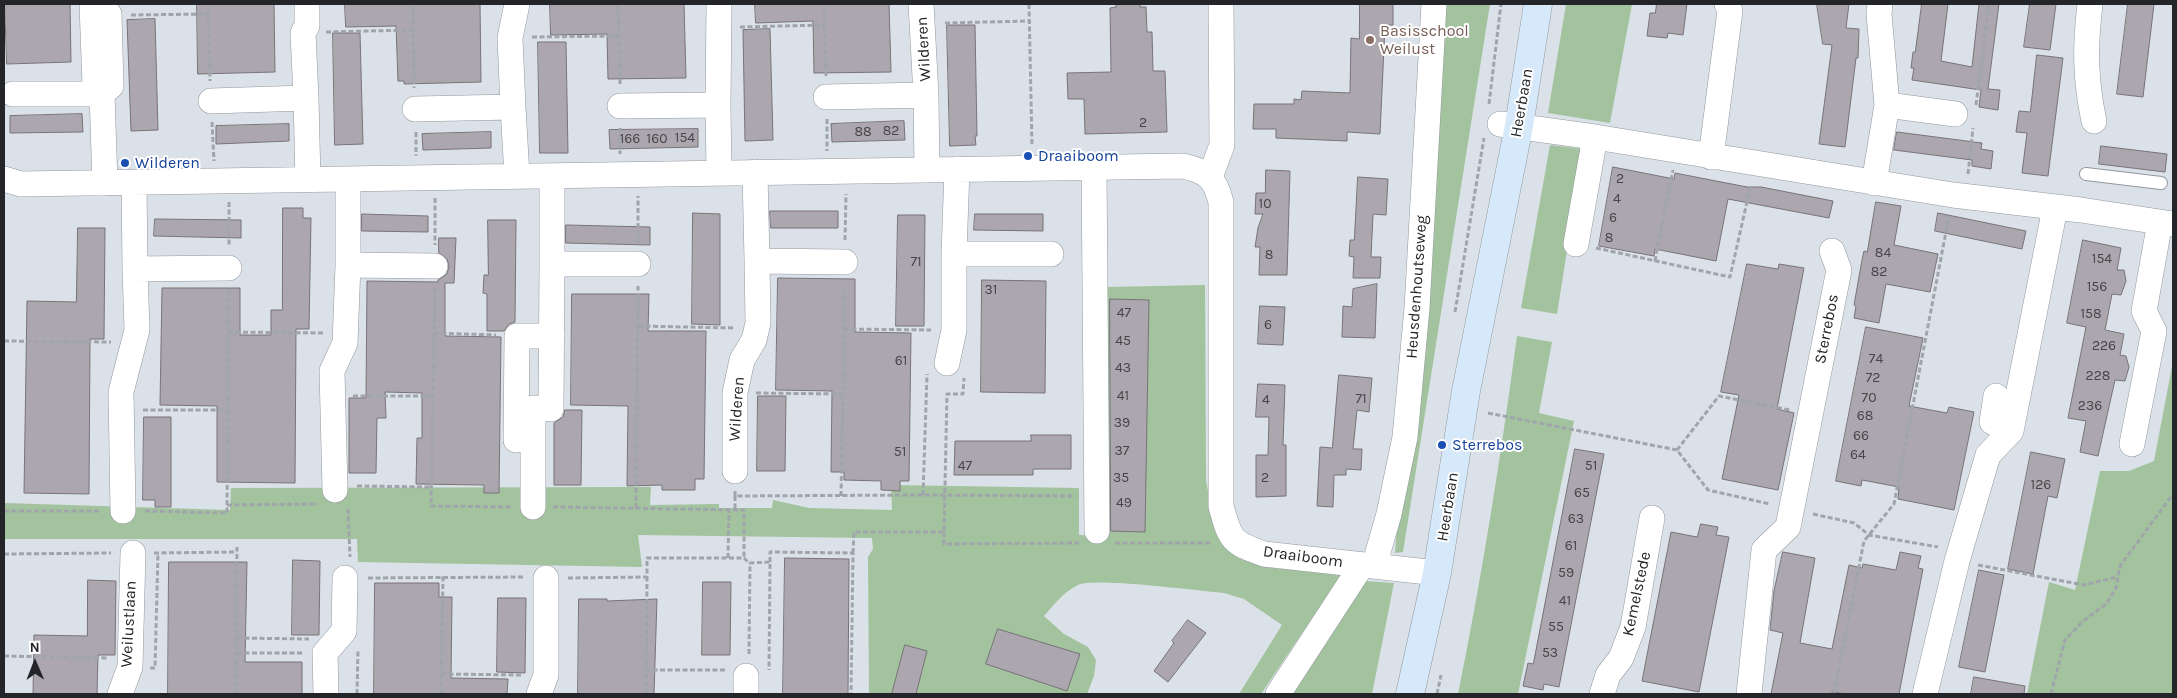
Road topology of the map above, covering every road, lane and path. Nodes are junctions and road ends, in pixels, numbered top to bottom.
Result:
1 (307, 4) edge
2 (517, 4) edge
3 (1029, 4) edge
4 (1221, 4) edge
5 (1434, 4) edge
6 (1501, 4) edge
7 (1520, 4) edge
8 (1538, 4) edge
9 (1727, 4) edge
10 (1880, 4) edge
11 (1989, 4) edge
12 (2090, 4) edge
13 (112, 9) edge
14 (208, 14) dead end
15 (922, 14) edge
16 (718, 16) edge
17 (1029, 21) junction
18 (824, 25) dead end
19 (413, 30) dead end
20 (303, 32) junction
21 (618, 36) dead end
22 (510, 38) junction
23 (13, 94) dead end
24 (102, 94) junction
25 (926, 95) junction
26 (826, 97) dead end
27 (306, 98) junction
28 (211, 101) dead end
29 (718, 105) junction
30 (1887, 105) junction
31 (620, 106) dead end
32 (513, 107) junction
33 (415, 108) dead end
34 (1968, 115) junction
35 (1502, 120) junction
36 (2094, 121) dead end
37 (1595, 137) junction
38 (1677, 151) junction
39 (1711, 157) junction
40 (1756, 164) junction
41 (1094, 167) junction
42 (1032, 168) junction
43 (957, 169) junction
44 (927, 170) junction
45 (846, 171) junction
46 (755, 172) junction
47 (719, 173) junction
48 (638, 174) junction
49 (2086, 174) dead end
50 (517, 176) junction
51 (552, 176) junction
52 (1210, 177) junction
53 (4, 179) edge
54 (348, 179) junction
55 (308, 180) junction
56 (229, 181) junction
57 (134, 182) junction
58 (104, 183) junction
59 (1874, 183) junction
60 (2161, 183) dead end
61 (1959, 196) junction
62 (2055, 208) junction
63 (2167, 223) edge
64 (1576, 244) joint
65 (1832, 251) dead end
66 (954, 254) junction
67 (1050, 254) dead end
68 (1655, 260) junction
69 (757, 261) junction
70 (845, 262) junction
71 (552, 264) junction
72 (638, 264) junction
73 (348, 265) junction
74 (435, 266) dead end
75 (230, 268) junction
76 (136, 269) junction
77 (638, 326) junction
78 (757, 329) junction
79 (844, 329) junction
80 (954, 330) junction
81 (228, 332) junction
82 (345, 333) junction
83 (434, 333) dead end
84 (517, 336) junction
85 (552, 336) junction
86 (4, 341) edge
87 (133, 342) junction
88 (947, 369) junction
89 (735, 393) junction
90 (843, 394) junction
91 (333, 396) junction
92 (433, 396) dead end
93 (1996, 396) dead end
94 (228, 410) junction
95 (121, 411) junction
96 (1488, 413) dead end
97 (1810, 414) junction
98 (2011, 431) junction
99 (2132, 444) dead end
100 (1677, 450) junction
101 (735, 471) joint
102 (431, 487) dead end
103 (340, 488) junction
104 (2173, 494) edge
105 (923, 495) junction
106 (945, 495) junction
107 (735, 496) junction
108 (841, 496) junction
109 (1096, 496) junction
110 (227, 506) junction
111 (636, 508) dead end
112 (1792, 509) junction
113 (729, 510) dead end
114 (735, 510) dead end
115 (4, 511) edge
116 (123, 511) junction
117 (1652, 518) dead end
118 (944, 532) junction
119 (1869, 535) junction
120 (1096, 537) junction
121 (1238, 543) junction
122 (237, 547) dead end
123 (133, 553) dead end
124 (853, 553) junction
125 (728, 558) junction
126 (1958, 558) junction
127 (770, 562) junction
128 (750, 563) junction
129 (1368, 566) junction
130 (1437, 573) junction
131 (443, 576) junction
132 (2117, 577) junction
133 (348, 578) junction
134 (546, 578) junction
135 (647, 578) junction
136 (237, 638) junction
137 (336, 641) junction
138 (237, 653) junction
139 (4, 656) edge
140 (130, 658) junction
141 (646, 670) junction
142 (752, 673) edge
143 (120, 694) edge
144 (236, 694) edge
145 (326, 694) edge
146 (357, 694) edge
147 (441, 694) edge
148 (540, 694) edge
149 (646, 694) edge
150 (851, 694) edge
151 (1278, 694) edge
152 (1410, 694) edge
153 (1602, 694) edge
154 (1749, 694) edge
155 (1834, 694) edge
156 (1925, 694) edge
157 (2051, 694) edge

1 - 20 street
2 - 22 street
3 - 17 path
4 - 52 street
5 - 129 street, Heusdenhoutseweg
6 - 35 path, Heerbaan
7 - 35 street, Heerbaan
8 - 35 street, Heerbaan
9 - 39 street
10 - 30 street
11 - 34 path
12 - 36 street
13 - 14 path
13 - 24 street
15 - 17 path
15 - 25 street, Wilderen
16 - 18 path
16 - 29 street
17 - 42 path
19 - 20 path
20 - 27 street
21 - 22 path
22 - 32 street
23 - 24 street
24 - 58 street
25 - 26 street, Wilderen
25 - 44 street, Wilderen
27 - 28 street
27 - 55 street
29 - 31 street
29 - 47 street
30 - 34 street
30 - 59 street
32 - 33 street
32 - 50 street
34 - 61 path
35 - 37 street
35 - 130 street, Heerbaan
37 - 38 street
37 - 64 street
38 - 39 street
38 - 68 path
39 - 40 street
40 - 59 street
40 - 68 path
41 - 42 street
41 - 52 street
41 - 109 street
42 - 43 street
43 - 44 street
43 - 66 street
44 - 45 street
45 - 46 street
45 - 70 path
46 - 47 street
46 - 69 street, Wilderen
47 - 48 street
48 - 51 street
48 - 72 path
49 - 60 lane
50 - 51 street
50 - 54 street
51 - 71 street
52 - 121 street
53 - 58 street
54 - 55 street
54 - 73 street
55 - 56 street
56 - 57 street
56 - 75 path
57 - 58 street
57 - 76 street
59 - 61 street
61 - 62 street
61 - 119 path
62 - 63 street
62 - 98 street
63 - 99 street
64 - 68 path
65 - 97 street, Sterrebos
66 - 67 street
66 - 80 street
69 - 70 street
69 - 78 street, Wilderen
70 - 79 path
71 - 72 street
71 - 85 street
72 - 77 path
73 - 74 street
73 - 82 street
75 - 76 street
75 - 81 path
76 - 87 street
77 - 78 path
77 - 111 path
78 - 89 street, Wilderen
79 - 80 path
79 - 90 path
80 - 88 street
81 - 82 path
81 - 94 path
82 - 91 street
83 - 84 path
84 - 85 street
84 - 85 street
86 - 87 path
87 - 95 street
88 - 105 path
88 - 106 path
89 - 90 path
89 - 101 street, Wilderen
90 - 108 path
91 - 92 path
91 - 103 street
93 - 98 street
94 - 95 path
94 - 110 path
95 - 116 street
96 - 100 path
97 - 100 path
97 - 112 street, Sterrebos
98 - 126 street
100 - 112 path
101 - 107 path
102 - 103 path
103 - 110 path
103 - 133 path
104 - 132 path
105 - 106 path
105 - 108 path
106 - 109 path
106 - 118 path
107 - 108 path
107 - 114 path
109 - 120 street
110 - 116 path
112 - 119 path
112 - 154 street, Sterrebos
113 - 125 path
115 - 116 path
117 - 153 street, Kemelstede
118 - 120 path
118 - 124 path
119 - 126 path
119 - 155 path
120 - 121 path
121 - 129 street, Draaiboom
122 - 136 path
123 - 140 street, Weilustlaan
124 - 127 path
124 - 150 path
125 - 128 path
125 - 135 path
126 - 132 path
126 - 156 street
127 - 128 path
127 - 142 path
128 - 142 path
129 - 130 street, Draaiboom
129 - 151 street, Heusdenhoutseweg
130 - 152 street, Heerbaan
131 - 133 path
131 - 134 path
131 - 147 path
132 - 157 path
133 - 137 street
134 - 135 path
134 - 148 street
135 - 141 path
136 - 137 path
136 - 138 path
137 - 138 path
137 - 145 street
137 - 146 path
138 - 144 path
139 - 140 path
140 - 143 street, Weilustlaan
141 - 142 path
141 - 149 path

